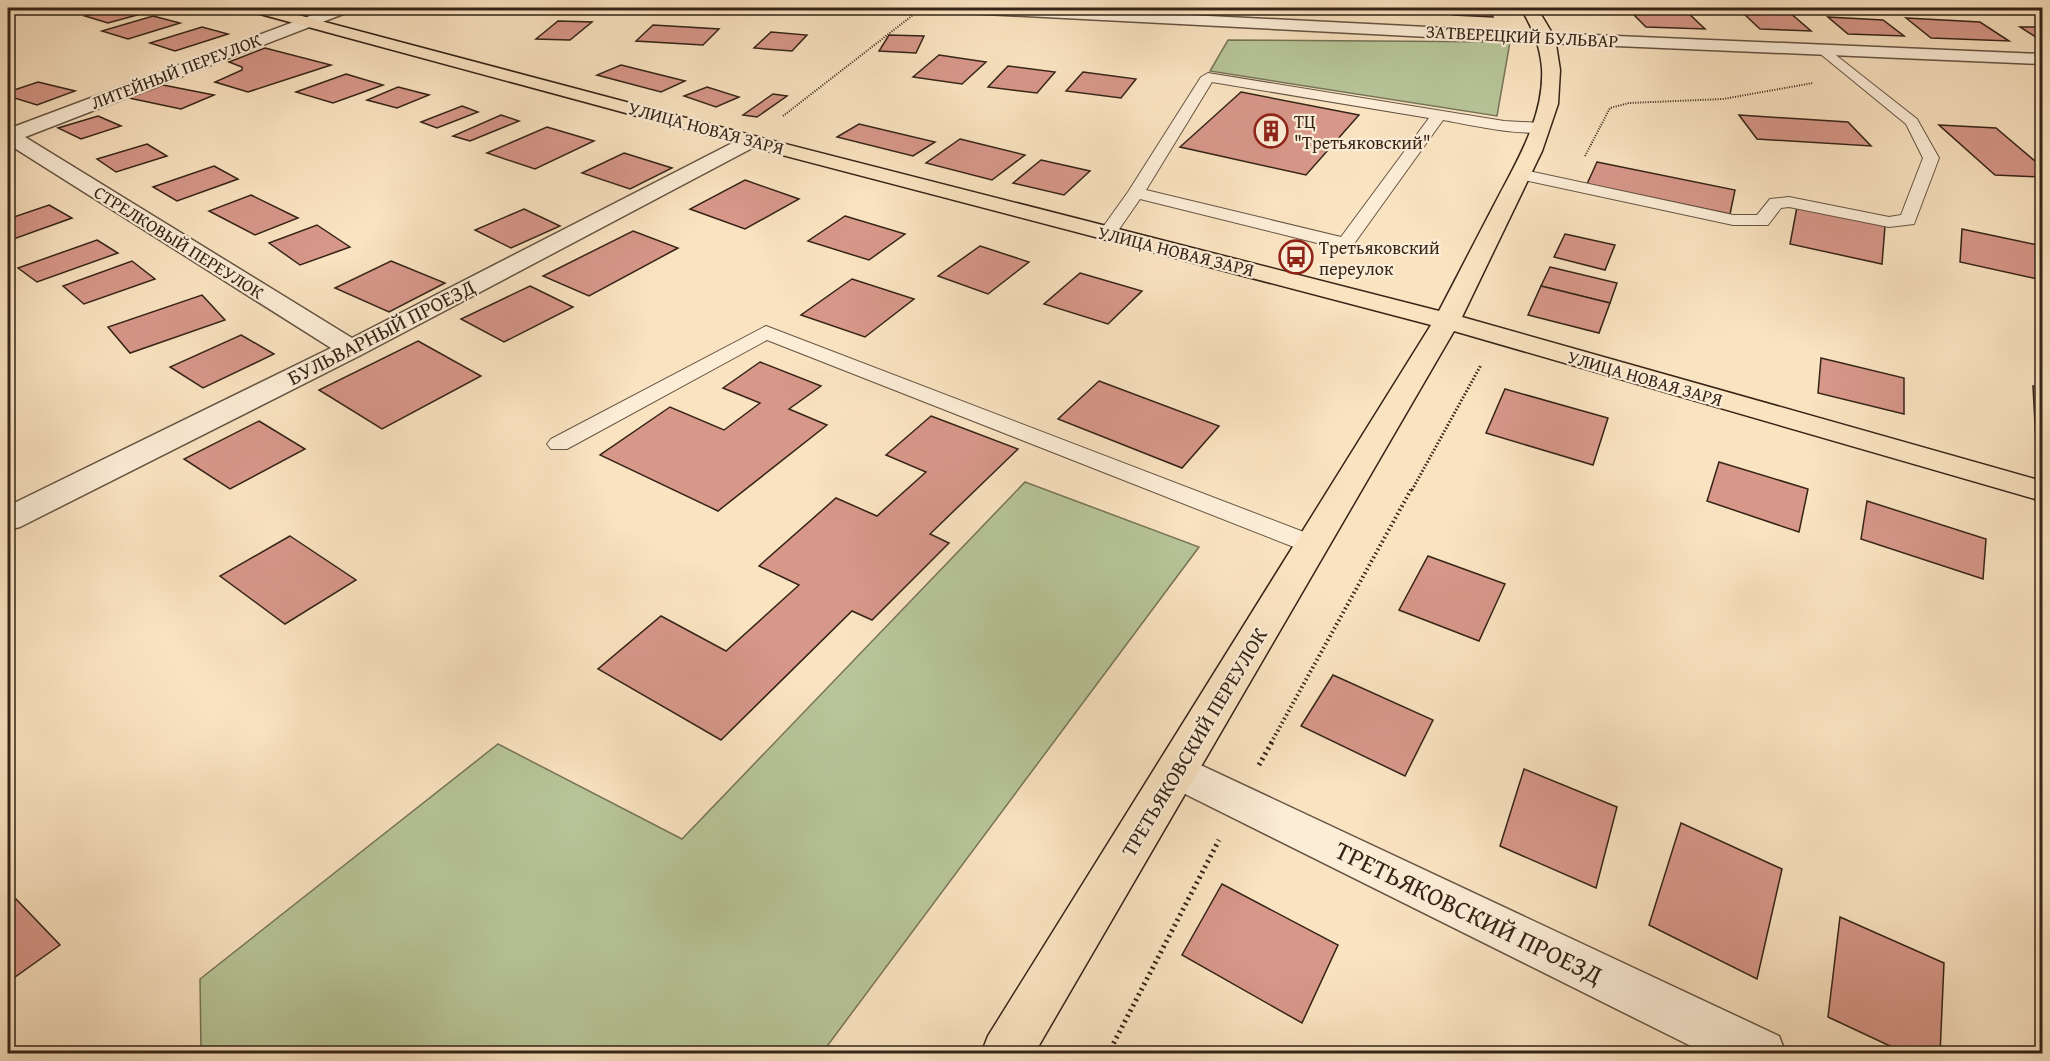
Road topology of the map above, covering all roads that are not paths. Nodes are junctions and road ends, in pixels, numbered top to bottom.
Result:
1 (255, 8) edge
2 (345, 8) edge
3 (966, 8) edge
4 (1529, 8) edge
5 (307, 20) junction
6 (1546, 38) junction
7 (1823, 49) junction
8 (2043, 59) edge
9 (1438, 116) junction
10 (1541, 128) junction
11 (8, 136) edge
12 (752, 141) junction
13 (1519, 174) junction
14 (1136, 193) junction
15 (1107, 234) junction
16 (1448, 321) junction
17 (351, 349) junction
18 (559, 444) dead end
19 (2043, 491) edge
20 (8, 519) edge
21 (1313, 545) junction
22 (1177, 771) junction
23 (1006, 1053) edge
24 (1761, 1053) edge

1 - 5 main road
2 - 5 street, ЛИТЕЙНЫЙ ПЕРЕУЛОК
3 - 6 street, ЗАТВЕРЕЦКИЙ БУЛЬВАР
4 - 6 main road, ТРЕТЬЯКОВСКИЙ ПЕРЕУЛОК
5 - 11 street, ЛИТЕЙНЫЙ ПЕРЕУЛОК
5 - 12 main road, УЛИЦА НОВАЯ ЗАРЯ
6 - 7 street, ЗАТВЕРЕЦКИЙ БУЛЬВАР
6 - 10 main road, ТРЕТЬЯКОВСКИЙ ПЕРЕУЛОК
7 - 8 street, ЗАТВЕРЕЦКИЙ БУЛЬВАР
7 - 13 lane
9 - 10 lane
9 - 14 lane
9 - 14 lane
10 - 13 main road, ТРЕТЬЯКОВСКИЙ ПЕРЕУЛОК
11 - 17 street, СТРЕЛКОВЫЙ ПЕРЕУЛОК
12 - 15 main road, УЛИЦА НОВАЯ ЗАРЯ
12 - 17 street, БУЛЬВАРНЫЙ ПРОЕЗД
13 - 16 main road, ТРЕТЬЯКОВСКИЙ ПЕРЕУЛОК
14 - 15 lane
15 - 16 main road, УЛИЦА НОВАЯ ЗАРЯ
16 - 19 main road, УЛИЦА НОВАЯ ЗАРЯ
16 - 21 main road, ТРЕТЬЯКОВСКИЙ ПЕРЕУЛОК
17 - 20 street, БУЛЬВАРНЫЙ ПРОЕЗД
18 - 21 lane
21 - 22 main road, ТРЕТЬЯКОВСКИЙ ПЕРЕУЛОК
22 - 23 main road, ТРЕТЬЯКОВСКИЙ ПЕРЕУЛОК
22 - 24 street, ТРЕТЬЯКОВСКИЙ ПРОЕЗД

